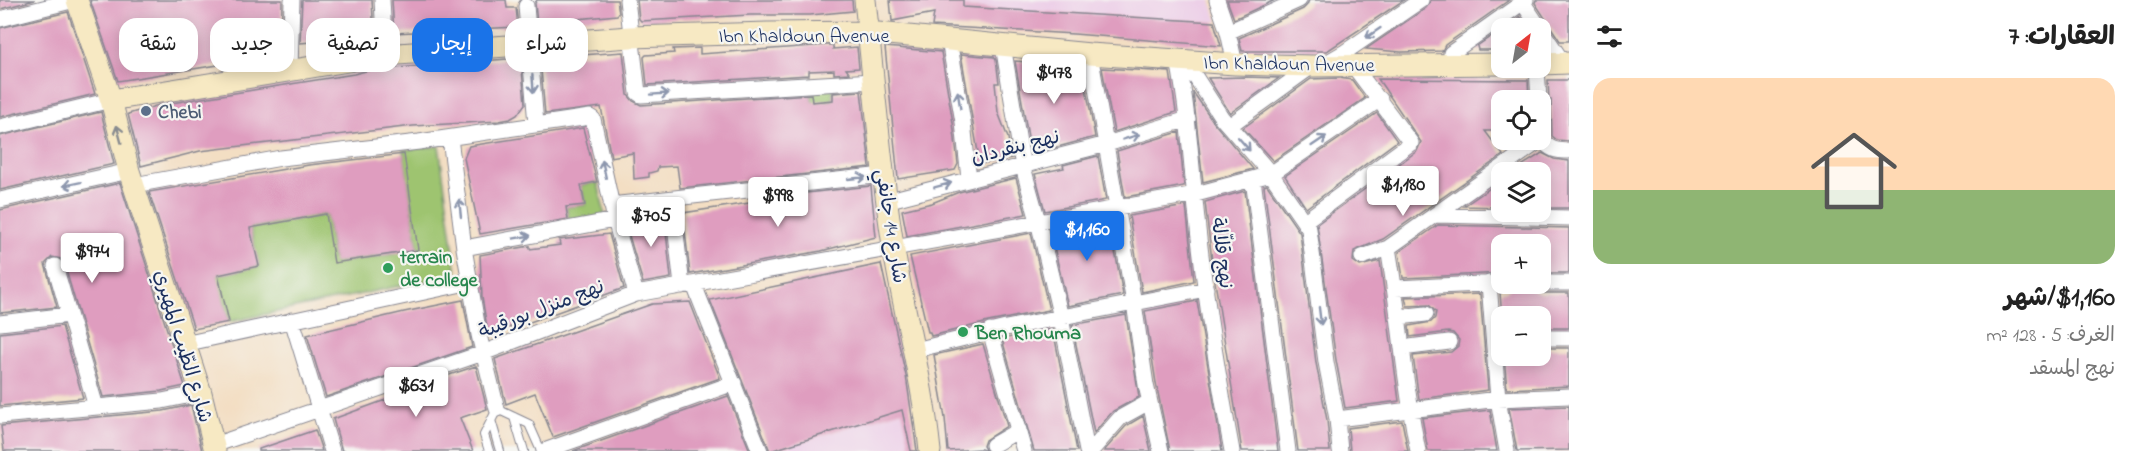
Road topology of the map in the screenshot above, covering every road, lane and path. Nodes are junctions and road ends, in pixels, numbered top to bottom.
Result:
1 (76, 0) edge
2 (292, 0) edge
3 (382, 0) edge
4 (627, 0) edge
5 (865, 0) edge
6 (1217, 0) edge
7 (1299, 0) edge
8 (1421, 0) edge
9 (1524, 1) edge
10 (526, 6) dead end
11 (1271, 6) edge
12 (291, 18) edge
13 (383, 18) edge
14 (527, 18) edge
15 (0, 20) edge
16 (868, 32) junction
17 (1228, 32) junction
18 (630, 37) junction
19 (588, 40) edge
20 (949, 40) junction
21 (1003, 45) junction
22 (505, 46) edge
23 (1451, 53) dead end
24 (400, 54) edge
25 (1090, 54) junction
26 (1183, 60) junction
27 (1235, 64) junction
28 (1352, 64) junction
29 (1491, 64) edge
30 (1566, 64) edge
31 (1316, 66) junction
32 (273, 72) edge
33 (532, 72) edge
34 (873, 81) junction
35 (1380, 99) junction
36 (111, 100) junction
37 (1188, 119) junction
38 (536, 124) junction
39 (1229, 126) junction
40 (0, 127) edge
41 (450, 138) junction
42 (1107, 144) junction
43 (1551, 148) edge
44 (1527, 150) edge
45 (1569, 151) edge
46 (1023, 167) junction
47 (1271, 174) junction
48 (883, 175) junction
49 (131, 178) junction
50 (969, 178) junction
51 (1253, 179) junction
52 (1196, 194) junction
53 (672, 199) junction
54 (0, 200) edge
55 (886, 201) junction
56 (1118, 208) junction
57 (613, 213) junction
58 (1435, 215) junction
59 (1569, 218) edge
60 (1038, 221) junction
61 (1305, 221) junction
62 (464, 248) junction
63 (893, 248) junction
64 (1388, 248) junction
65 (1362, 257) dead end
66 (56, 266) dead end
67 (471, 282) junction
68 (1491, 283) edge
69 (1551, 283) edge
70 (1569, 284) edge
71 (688, 285) junction
72 (1395, 288) junction
73 (1206, 289) junction
74 (636, 294) junction
75 (1134, 303) junction
76 (1426, 314) dead end
77 (69, 315) junction
78 (1399, 317) junction
79 (1061, 318) junction
80 (292, 320) junction
81 (0, 323) edge
82 (990, 331) junction
83 (1551, 338) edge
84 (1569, 338) edge
85 (1449, 342) dead end
86 (184, 344) junction
87 (1402, 348) junction
88 (915, 350) junction
89 (483, 353) junction
90 (1497, 366) edge
91 (734, 383) junction
92 (201, 393) junction
93 (1569, 396) edge
94 (1498, 399) junction
95 (1149, 402) junction
96 (96, 407) junction
97 (318, 411) junction
98 (1410, 412) junction
99 (494, 415) junction
100 (0, 416) edge
101 (514, 417) junction
102 (1337, 419) junction
103 (1019, 430) junction
104 (993, 445) dead end
105 (215, 448) edge
106 (332, 451) edge
107 (489, 451) edge
108 (500, 451) edge
109 (524, 451) edge
110 (542, 451) edge
111 (760, 451) edge
112 (930, 451) edge
113 (1024, 451) edge
114 (1086, 451) edge
115 (1091, 451) edge
116 (1161, 451) edge
117 (1232, 451) edge
118 (1288, 451) edge
119 (1340, 451) edge
120 (1418, 451) edge
121 (1507, 451) edge

1 - 15 street
1 - 36 street, شارع الطّيب المهيري
2 - 12 street
3 - 13 street
4 - 18 street
5 - 16 street, شارع 14 جانفي
6 - 17 street
7 - 11 street
8 -> 31 street
9 - 23 street
9 - 30 street
10 - 14 street
11 - 17 street
16 - 18 street, Ibn Khaldoun Avenue
16 - 20 street, Ibn Khaldoun Avenue
16 - 34 street, شارع 14 جانفي
17 - 27 street
18 - 19 street, Ibn Khaldoun Avenue
18 -> 34 street
20 - 21 street, Ibn Khaldoun Avenue
50 -> 20 street
21 - 25 street, Ibn Khaldoun Avenue
21 - 46 street
22 - 24 street, Ibn Khaldoun Avenue
25 - 26 street, Ibn Khaldoun Avenue
25 - 42 street
26 - 27 street, Ibn Khaldoun Avenue
26 - 37 street, نهج قلاّلة
26 - 39 street
27 - 31 street, Ibn Khaldoun Avenue
28 - 29 street, Ibn Khaldoun Avenue
28 - 31 street, Ibn Khaldoun Avenue
28 - 35 street
31 - 39 street
32 - 36 street, Ibn Khaldoun Avenue
33 -> 38 street
34 - 48 street, شارع 14 جانفي
47 -> 35 street, نهج منزل بورقيبة
35 - 61 street
36 - 40 street
49 -> 36 street, شارع الطّيب المهيري
42 -> 37 street, نهج بنقردان
37 - 52 street, نهج قلاّلة
38 - 41 street
57 -> 38 street
39 -> 47 street
41 - 49 street
62 -> 41 street
42 - 46 street, نهج بنقردان
42 - 56 street
43 - 45 street
44 - 58 street
46 - 50 street, نهج بنقردان
46 - 60 street
47 - 51 street, نهج منزل بورقيبة
47 - 61 street
53 -> 48 street
48 - 55 street, شارع 14 جانفي
49 -> 54 street
49 - 86 street, شارع الطّيب المهيري
55 -> 50 street, نهج بنقردان
51 - 52 street, نهج منزل بورقيبة
51 - 118 street
52 - 56 street, نهج منزل بورقيبة
52 - 73 street, نهج قلاّلة
53 - 57 street
53 - 71 street
55 - 63 street, شارع 14 جانفي
56 - 60 street, نهج منزل بورقيبة
56 - 75 street
62 -> 57 street
57 - 74 street
58 - 59 street
58 - 64 street
60 - 63 street, نهج منزل بورقيبة
60 - 79 street
61 -> 102 street
62 - 67 street
63 - 71 street, نهج منزل بورقيبة
63 - 88 street, شارع 14 جانفي
64 - 65 street
64 - 72 street
66 - 77 street
67 - 80 street
67 - 89 street
68 - 72 street
69 - 70 street
71 - 74 street, نهج منزل بورقيبة
71 - 91 street
72 - 78 street
73 - 75 street
73 - 117 street, نهج قلاّلة
74 - 89 street, نهج منزل بورقيبة
75 - 79 street
75 - 95 street
76 - 78 street
77 - 81 street
77 - 96 street
78 - 87 street
79 - 82 street
79 - 114 street
80 - 86 street
80 - 97 street
82 - 88 street
82 - 103 street
83 - 84 street
85 - 87 street
86 - 92 street, شارع الطّيب المهيري
87 - 98 street
88 - 112 street, شارع 14 جانفي
89 - 97 street, نهج منزل بورقيبة
89 - 99 street
90 - 94 street
91 - 110 street
91 - 111 street
92 - 96 street
92 - 105 street, شارع الطّيب المهيري
93 - 94 street
94 - 98 street
94 - 121 street
95 - 115 street
95 - 116 street
96 - 100 street
97 - 105 street, نهج منزل بورقيبة
97 - 106 street
98 - 102 street
98 - 120 street
99 - 101 lane
99 - 107 lane
99 - 108 lane
101 - 109 lane
101 - 110 lane
102 - 119 street
103 - 104 street
103 - 113 street

